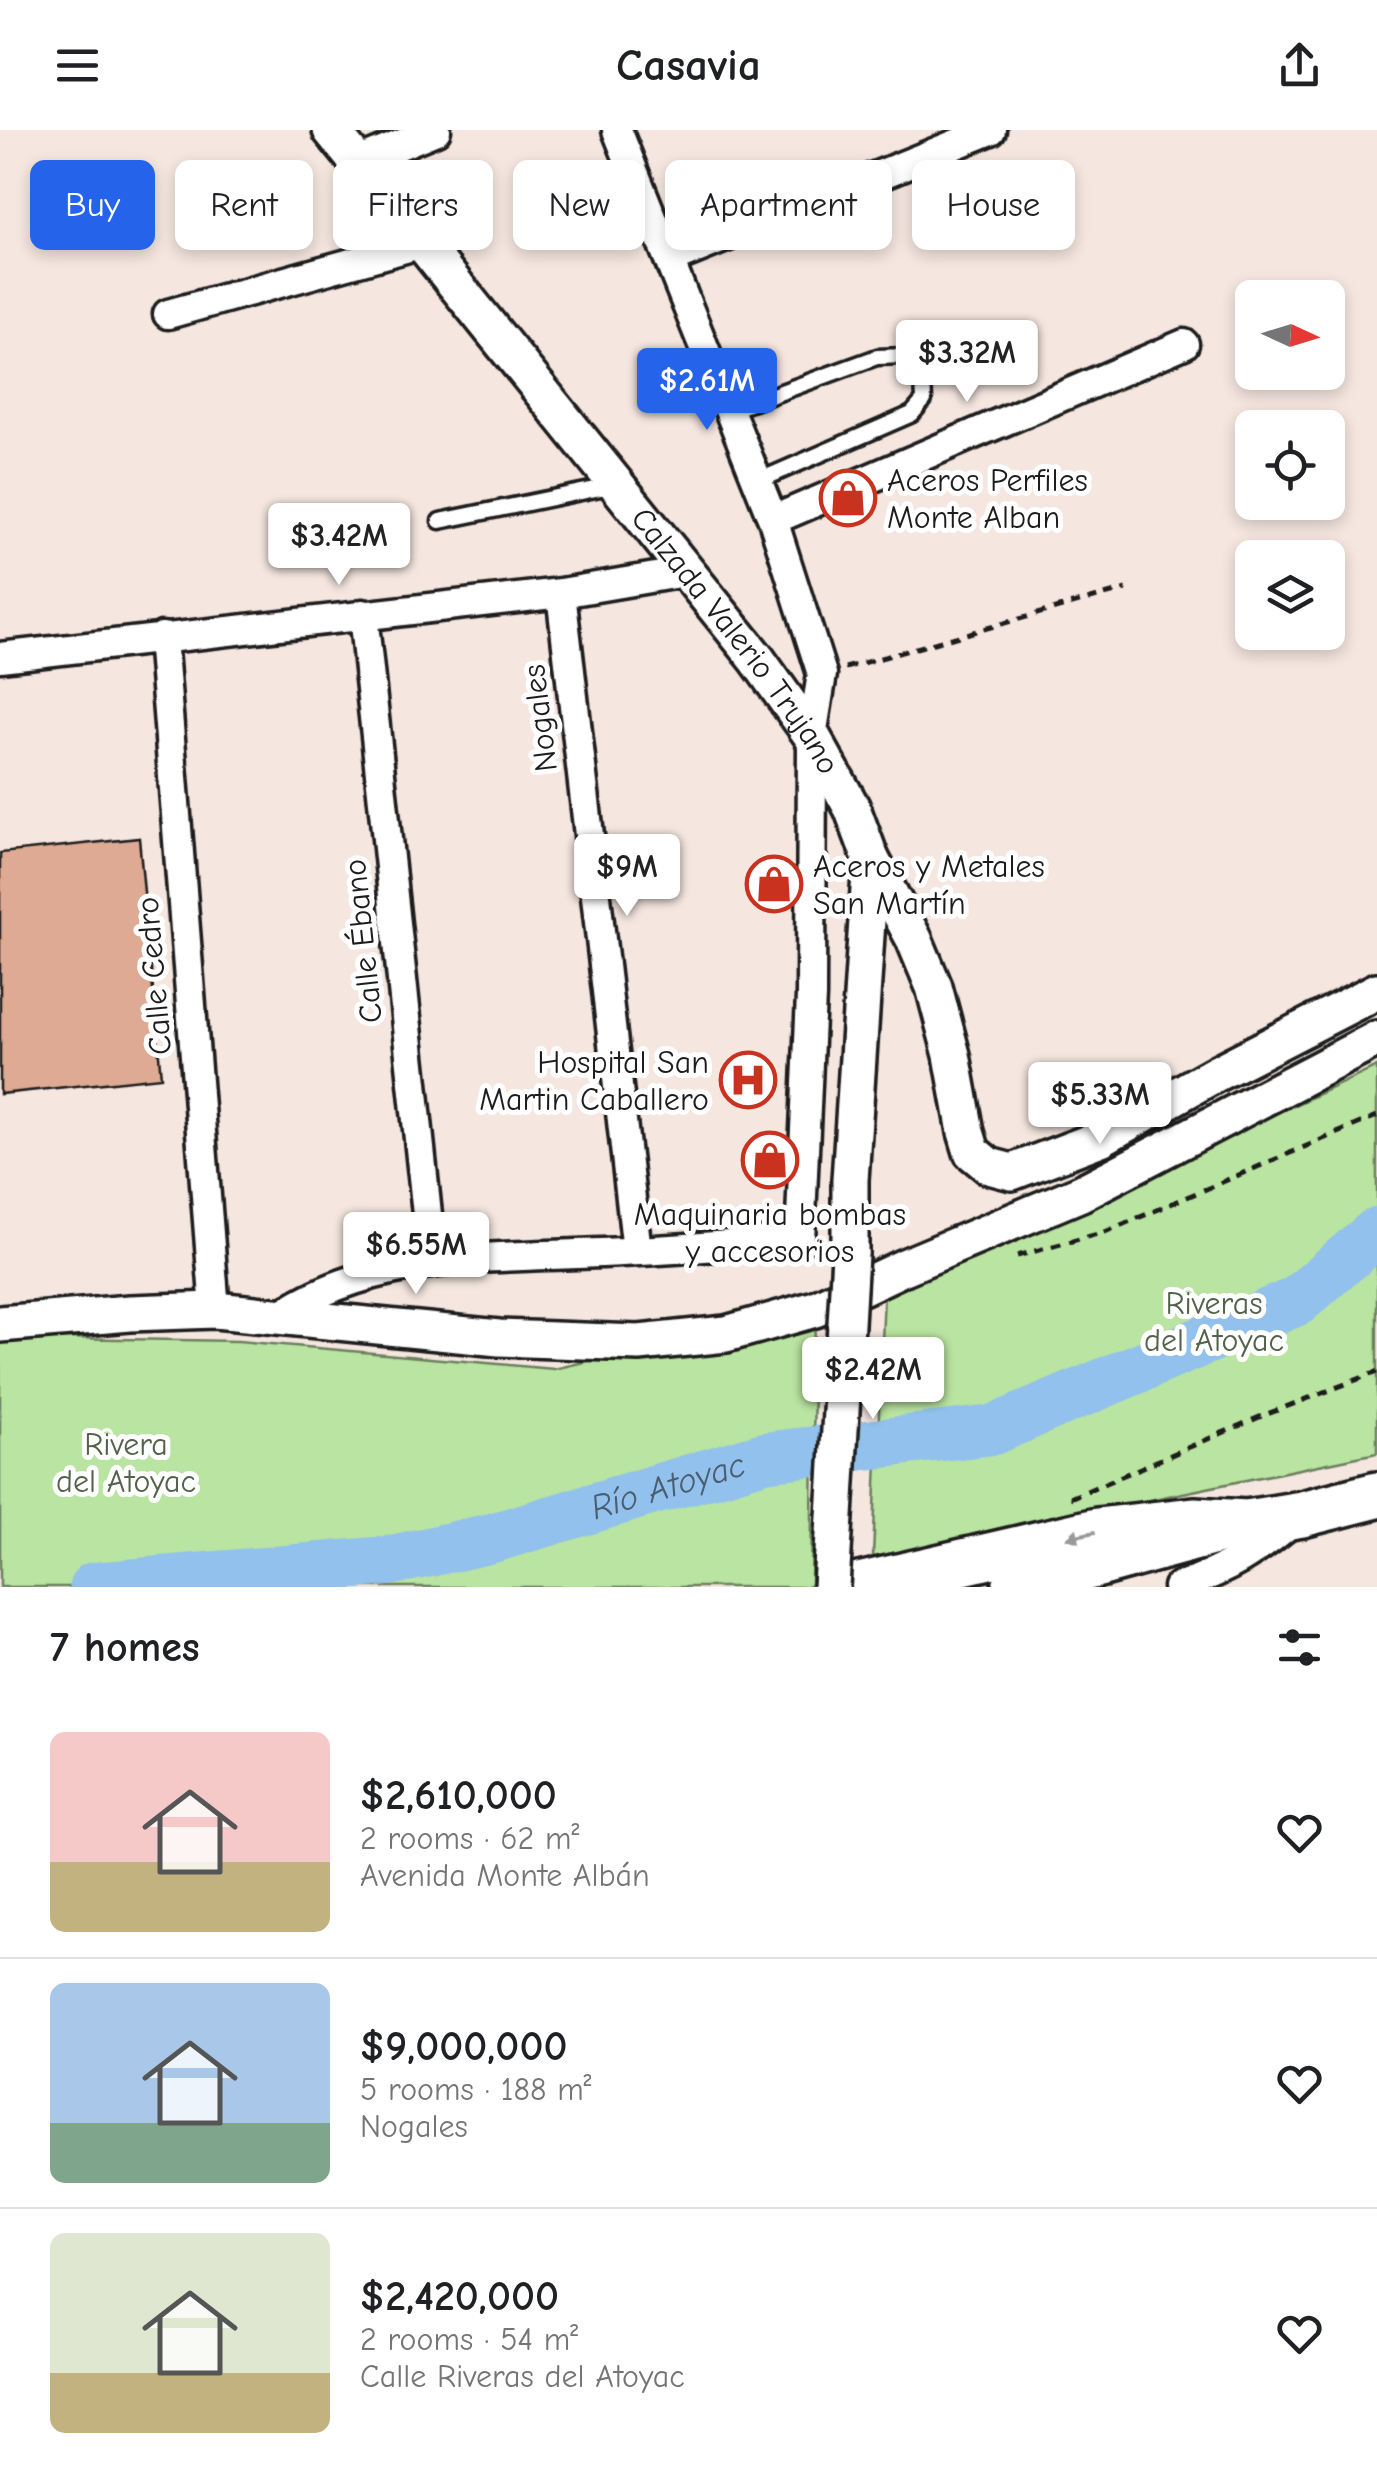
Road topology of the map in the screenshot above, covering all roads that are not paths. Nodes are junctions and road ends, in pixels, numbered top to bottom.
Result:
1 (332, 130) edge
2 (436, 130) edge
3 (617, 130) edge
4 (991, 130) edge
5 (356, 160) edge
6 (363, 160) edge
7 (398, 250) edge
8 (429, 250) edge
9 (669, 260) junction
10 (168, 314) dead end
11 (1184, 344) dead end
12 (729, 411) junction
13 (758, 481) junction
14 (616, 484) junction
15 (773, 520) junction
16 (440, 521) dead end
17 (685, 572) junction
18 (561, 593) junction
19 (363, 614) junction
20 (162, 636) junction
21 (0, 657) edge
22 (812, 736) junction
23 (871, 859) junction
24 (1377, 992) edge
25 (1377, 1039) edge
26 (637, 1251) junction
27 (432, 1262) junction
28 (215, 1310) junction
29 (278, 1317) junction
30 (0, 1324) edge
31 (1375, 1506) edge
32 (1302, 1514) junction
33 (1247, 1523) junction
34 (1223, 1580) edge
35 (830, 1587) edge
36 (855, 1587) edge
37 (1015, 1587) edge
38 (1178, 1587) edge

1 - 5 street, Calzada Valerio Trujano
2 - 6 street
3 - 9 street
4 - 9 street
7 - 10 street
8 - 14 street, Calzada Valerio Trujano
9 - 12 street
11 - 15 street
12 - 13 street
12 - 13 lane
13 - 15 street
14 - 16 lane
14 - 17 street, Calzada Valerio Trujano
15 - 22 street
17 - 18 street
17 - 22 street, Calzada Valerio Trujano
18 - 19 street
18 - 26 street, Nogales
19 - 20 street
19 - 27 street, Calle Ébano
20 - 21 street
20 - 28 street, Calle Cedro
22 - 23 street, Calzada Valerio Trujano
22 - 26 street
23 - 24 street
23 - 35 street, Calzada Valerio Trujano, bridge
25 - 29 street
26 - 27 street
27 - 29 street
28 - 29 street
28 - 30 street
31 - 32 main road
32 - 33 main road
32 - 34 street
33 -> 36 main road
33 - 37 main road
34 - 38 street

